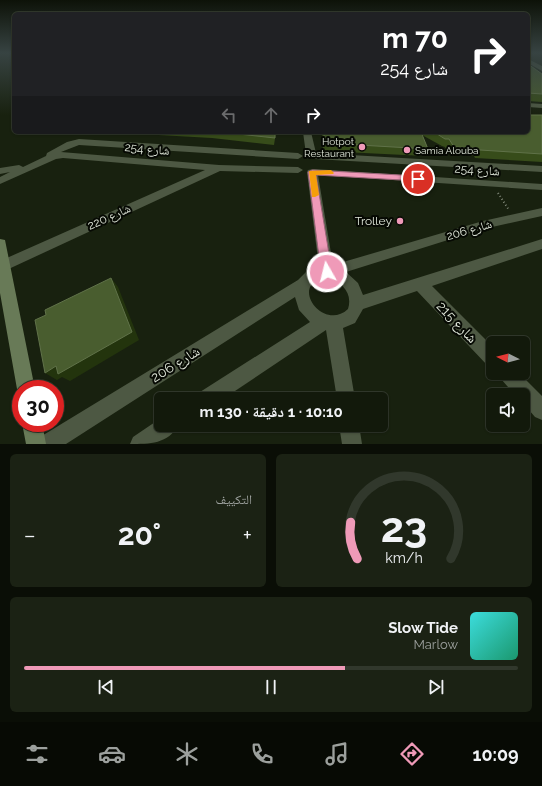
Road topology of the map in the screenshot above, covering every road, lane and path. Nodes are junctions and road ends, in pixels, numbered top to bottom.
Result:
1 (530, 105) edge
2 (542, 106) edge
3 (308, 134) edge
4 (313, 155) junction
5 (298, 156) junction
6 (219, 168) junction
7 (542, 169) edge
8 (298, 170) junction
9 (0, 171) edge
10 (313, 172) junction
11 (0, 181) edge
12 (492, 184) junction
13 (542, 187) edge
14 (542, 212) edge
15 (514, 218) junction
16 (0, 244) edge
17 (542, 244) edge
18 (1, 266) edge
19 (327, 272) junction
20 (303, 284) junction
21 (421, 284) junction
22 (357, 304) junction
23 (329, 322) junction
24 (486, 352) edge
25 (24, 380) edge
26 (514, 380) edge
27 (218, 392) edge
28 (344, 392) edge
29 (542, 410) edge
30 (34, 432) edge
31 (158, 432) edge
32 (351, 432) edge
33 (36, 444) edge
34 (47, 444) edge
35 (140, 444) edge
36 (352, 444) edge

1 - 2 street
3 - 4 street
4 - 5 street, شارع 254
4 - 7 street, شارع 254
4 - 10 street
5 - 8 street
5 - 9 street, شارع 254
6 - 8 street, شارع 254
6 - 11 street, شارع 254
6 - 18 street, شارع 220
8 - 10 street, شارع 254
10 - 12 street, شارع 254
10 - 19 street
12 - 13 street, شارع 254
12 - 15 path
14 - 15 street, شارع 206
15 - 19 street, شارع 206
16 - 18 main road
17 - 21 street
18 - 25 main road
19 - 20 street
19 - 22 street
20 - 23 street
20 - 34 street, شارع 206
21 - 22 street
21 - 24 street, شارع 215
22 - 23 street
23 - 27 street
23 - 28 street
26 - 29 street
30 - 33 main road
31 - 35 street
32 - 36 street

